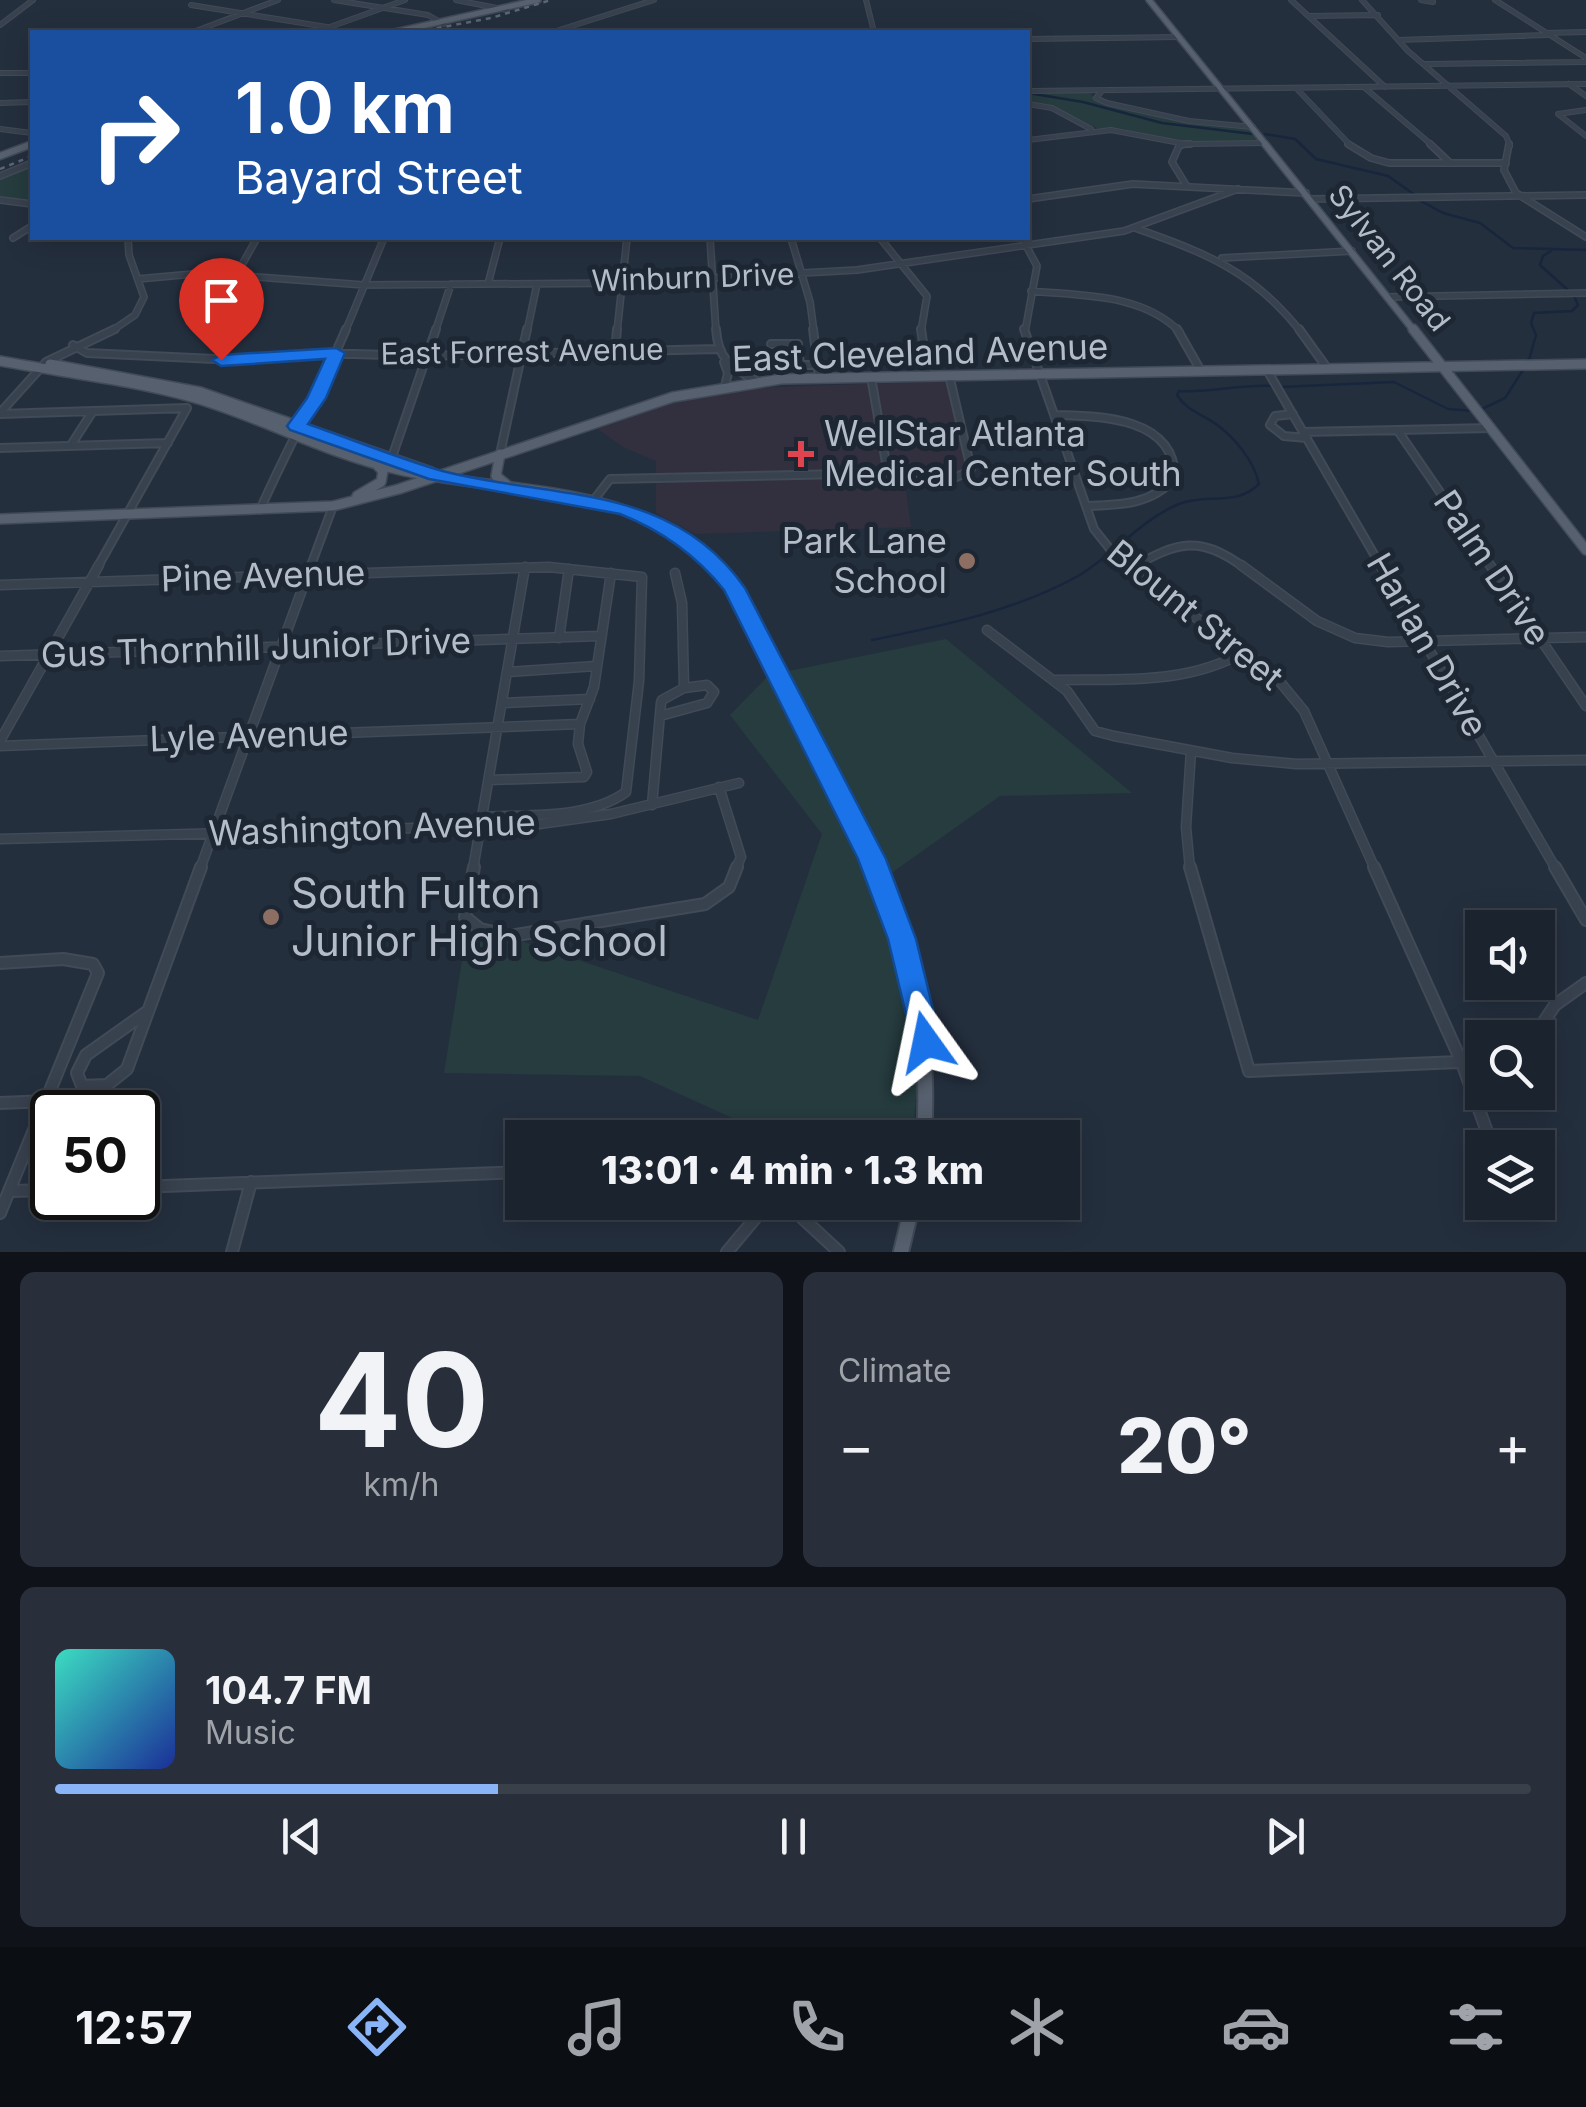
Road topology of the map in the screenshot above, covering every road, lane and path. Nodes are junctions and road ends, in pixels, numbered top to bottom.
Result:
1 (33, 0) edge
2 (278, 0) edge
3 (334, 0) edge
4 (405, 0) edge
5 (456, 0) edge
6 (538, 0) edge
7 (654, 0) edge
8 (866, 0) edge
9 (1148, 0) edge
10 (1291, 0) edge
11 (1362, 0) edge
12 (1420, 0) edge
13 (1430, 0) edge
14 (1495, 0) edge
15 (190, 5) dead end
16 (386, 8) junction
17 (507, 10) junction
18 (244, 13) junction
19 (1378, 15) junction
20 (1308, 16) junction
21 (2, 22) edge
22 (444, 24) junction
23 (334, 28) junction
24 (198, 30) edge
25 (325, 30) edge
26 (407, 30) edge
27 (560, 30) edge
28 (874, 30) edge
29 (1586, 32) edge
30 (1544, 34) junction
31 (1178, 37) junction
32 (1030, 39) edge
33 (1398, 40) junction
34 (1586, 60) edge
35 (1424, 64) junction
36 (0, 73) edge
37 (30, 73) edge
38 (1569, 84) junction
39 (1586, 84) edge
40 (1450, 86) junction
41 (1384, 87) junction
42 (1365, 88) junction
43 (1297, 89) junction
44 (1224, 90) junction
45 (1102, 91) junction
46 (1031, 92) dead end
47 (1586, 96) edge
48 (30, 102) edge
49 (0, 104) edge
50 (1030, 104) edge
51 (1586, 110) edge
52 (1253, 126) junction
53 (0, 129) edge
54 (1095, 131) junction
55 (30, 133) edge
56 (1586, 136) edge
57 (1030, 140) edge
58 (1266, 143) junction
59 (1185, 144) junction
60 (30, 145) edge
61 (0, 156) edge
62 (1450, 162) junction
63 (1506, 163) junction
64 (30, 164) edge
65 (0, 176) edge
66 (1187, 186) junction
67 (1238, 189) junction
68 (1284, 192) junction
69 (1227, 195) junction
70 (1586, 195) edge
71 (1308, 196) junction
72 (1520, 196) junction
73 (1030, 199) edge
74 (0, 200) edge
75 (30, 204) edge
76 (30, 227) edge
77 (1135, 228) junction
78 (1586, 237) edge
79 (13, 238) dead end
80 (128, 240) edge
81 (256, 240) edge
82 (383, 240) edge
83 (499, 240) edge
84 (627, 240) edge
85 (710, 240) edge
86 (793, 240) edge
87 (882, 240) edge
88 (1024, 241) edge
89 (1352, 251) junction
90 (1218, 258) junction
91 (903, 264) junction
92 (803, 274) junction
93 (239, 276) junction
94 (138, 279) junction
95 (714, 279) junction
96 (622, 283) junction
97 (451, 284) junction
98 (488, 284) junction
99 (537, 284) junction
100 (364, 285) junction
101 (1031, 291) junction
102 (1586, 293) edge
103 (1388, 296) junction
104 (771, 344) dead end
105 (73, 346) junction
106 (717, 350) junction
107 (615, 352) junction
108 (88, 353) junction
109 (336, 353) junction
110 (56, 354) junction
111 (520, 354) junction
112 (428, 356) junction
113 (0, 358) edge
114 (221, 360) junction
115 (724, 362) junction
116 (1586, 364) edge
117 (41, 365) junction
118 (818, 365) junction
119 (800, 366) junction
120 (1441, 366) junction
121 (771, 368) dead end
122 (1327, 368) junction
123 (1268, 370) junction
124 (1202, 371) junction
125 (1040, 374) junction
126 (949, 375) junction
127 (928, 376) junction
128 (819, 377) junction
129 (871, 377) junction
130 (758, 382) junction
131 (725, 386) junction
132 (93, 411) junction
133 (0, 414) edge
134 (1293, 414) junction
135 (1056, 415) junction
136 (1491, 428) junction
137 (1398, 430) junction
138 (295, 431) junction
139 (1305, 435) junction
140 (168, 443) junction
141 (70, 446) junction
142 (0, 448) edge
143 (500, 454) junction
144 (391, 460) junction
145 (373, 463) junction
146 (890, 473) junction
147 (436, 475) junction
148 (508, 486) junction
149 (593, 501) junction
150 (334, 506) junction
151 (1086, 506) junction
152 (260, 510) junction
153 (128, 516) junction
154 (0, 520) edge
155 (1586, 550) edge
156 (525, 567) junction
157 (569, 568) junction
158 (1128, 570) junction
159 (611, 573) junction
160 (675, 573) dead end
161 (310, 574) junction
162 (91, 582) junction
163 (0, 585) edge
164 (986, 630) dead end
165 (600, 636) junction
166 (1586, 637) edge
167 (559, 638) junction
168 (1540, 638) junction
169 (513, 640) junction
170 (1425, 642) junction
171 (282, 648) junction
172 (1246, 651) junction
173 (50, 654) junction
174 (0, 656) edge
175 (596, 666) junction
176 (507, 672) junction
177 (1054, 680) junction
178 (684, 688) junction
179 (590, 699) junction
180 (502, 702) junction
181 (1586, 706) edge
182 (660, 716) junction
183 (580, 724) junction
184 (498, 727) junction
185 (250, 736) junction
186 (0, 740) edge
187 (1191, 750) junction
188 (1586, 760) edge
189 (1495, 762) junction
190 (1329, 765) junction
191 (488, 780) junction
192 (739, 783) dead end
193 (719, 787) junction
194 (652, 804) junction
195 (481, 822) junction
196 (213, 832) junction
197 (0, 839) edge
198 (1586, 920) edge
199 (0, 963) edge
200 (1586, 983) edge
201 (148, 1011) junction
202 (1544, 1020) edge
203 (1462, 1063) junction
204 (1465, 1063) edge
205 (53, 1090) edge
206 (30, 1102) edge
207 (0, 1103) edge
208 (925, 1120) edge
209 (1486, 1130) edge
210 (30, 1144) edge
211 (505, 1173) edge
212 (251, 1182) junction
213 (160, 1185) edge
214 (30, 1191) edge
215 (10, 1192) junction
216 (0, 1214) edge
217 (755, 1220) edge
218 (804, 1220) edge
219 (908, 1220) edge
220 (232, 1252) edge
221 (727, 1252) edge
222 (838, 1252) edge
223 (901, 1252) edge

1 - 21 street
2 - 18 street
3 - 16 street
4 - 16 street
5 - 17 street
6 - 17 main road
7 - 27 street
8 - 28 street
9 - 31 main road, Sylvan Road
10 - 20 street
11 - 19 street
12 - 13 street
14 - 30 street
15 - 18 street
16 - 22 street
16 - 23 street
17 - 22 main road
18 - 23 street
18 - 24 street
19 - 20 street
19 - 33 street
20 - 41 street
22 - 26 main road
23 - 25 street
29 - 30 street
30 - 33 street
30 - 34 street
31 - 32 street
31 - 44 main road, Sylvan Road
33 - 35 street
34 - 35 street
35 - 40 street
36 - 37 street
38 - 39 street
38 - 40 street
38 - 47 street
40 - 41 street
40 - 63 street
41 - 42 street
42 - 43 street
42 - 62 street
43 - 44 street
43 - 62 street
44 - 45 street
44 - 52 main road, Sylvan Road
45 - 46 street
45 - 52 street
48 - 49 street
50 - 54 street
51 - 56 street
52 - 58 main road, Sylvan Road
53 - 55 street
54 - 57 street
54 - 59 street
58 - 59 street
58 - 71 main road, Sylvan Road
59 - 66 street
60 - 61 main road
62 - 63 street
63 - 72 street
64 - 65 street
66 - 67 street
66 - 73 street
67 - 68 street
67 - 69 street, Winburn Drive
68 - 69 street
68 - 71 street
69 - 77 street, Winburn Drive
70 - 72 street
71 - 72 street
71 - 89 main road, Sylvan Road
72 - 78 street
74 - 75 street
76 - 79 street
77 - 88 street, Winburn Drive
77 - 90 street
80 - 94 street
81 - 93 street
82 - 100 street
83 - 98 street
84 - 96 street
85 - 95 street
86 - 92 street
87 - 91 street
88 - 91 street, Winburn Drive
88 - 101 street, Blount Street
89 - 90 street
89 - 103 main road, Sylvan Road
90 - 122 street
91 - 92 street, Winburn Drive
91 - 127 street
92 - 95 street, Winburn Drive
92 - 118 street
93 - 94 street, Winburn Drive
93 - 100 street, Winburn Drive
93 - 114 street
94 - 105 street
95 - 96 street, Winburn Drive
95 - 106 street
96 - 99 street, Winburn Drive
96 - 107 street
97 - 98 street, Winburn Drive
97 - 100 street, Winburn Drive
97 - 112 street
98 - 99 street, Winburn Drive
99 - 111 street
100 - 109 street
101 - 124 street
101 - 125 street, Blount Street
102 - 103 street
103 - 120 main road, Sylvan Road
104 - 119 street
105 - 108 street, East Forrest Avenue
105 - 110 street
106 - 107 street, East Forrest Avenue
106 - 115 street
107 - 111 street, East Forrest Avenue
108 - 110 street, East Forrest Avenue
108 - 114 street, East Forrest Avenue
109 - 112 street, East Forrest Avenue
109 - 114 street, East Forrest Avenue
109 - 138 street
110 - 117 street
111 - 112 street, East Forrest Avenue
111 - 143 street
112 - 144 street
113 - 117 main road
115 - 130 street
115 - 131 street
116 - 120 main road, East Cleveland Avenue
117 - 133 street
117 - 138 main road
118 - 119 street
118 - 128 street
119 - 121 street
120 - 122 main road, East Cleveland Avenue
120 - 136 main road, Sylvan Road
122 - 123 main road, East Cleveland Avenue
123 - 124 main road, East Cleveland Avenue
123 - 134 street, Harlan Drive
124 - 125 main road, East Cleveland Avenue
125 - 126 main road, East Cleveland Avenue
125 - 135 street, Blount Street
126 - 127 main road, East Cleveland Avenue
126 - 146 street
127 - 129 main road, East Cleveland Avenue
128 - 129 main road, East Cleveland Avenue
128 - 130 main road, East Cleveland Avenue
129 - 146 street
130 - 131 main road, East Cleveland Avenue
131 - 143 main road, East Cleveland Avenue
132 - 133 street
132 - 140 street
132 - 141 street
134 - 139 street, Harlan Drive
134 - 139 street
135 - 151 street, Blount Street
135 - 151 street
136 - 137 street
136 - 155 main road, Sylvan Road
137 - 139 street
137 - 168 street, Palm Drive
138 - 144 main road
138 - 145 main road
138 - 152 street
139 - 170 street, Harlan Drive
140 - 141 street
140 - 153 street
141 - 142 street
143 - 147 main road, East Cleveland Avenue
143 - 148 main road
144 - 147 main road
145 - 147 main road
145 - 150 main road
146 - 149 street
147 - 148 main road
147 - 150 main road, East Cleveland Avenue
148 - 149 main road
149 - 208 main road
150 - 152 main road, East Cleveland Avenue
150 - 161 street
151 - 158 street, Blount Street
152 - 153 main road, East Cleveland Avenue
153 - 154 main road, East Cleveland Avenue
153 - 162 street
156 - 157 street, Pine Avenue
156 - 161 street, Pine Avenue
156 - 169 street
157 - 159 street, Pine Avenue
157 - 167 street
158 - 170 street
158 - 172 street, Blount Street
159 - 165 street
159 - 195 street
160 - 178 street
161 - 162 street, Pine Avenue
161 - 171 street
162 - 163 street, Pine Avenue
162 - 173 street
164 - 177 street
165 - 167 street, Gus Thornhill Junior Drive
165 - 175 street
166 - 168 street
167 - 169 street, Gus Thornhill Junior Drive
168 - 170 street
168 - 181 street, Palm Drive
169 - 171 street, Gus Thornhill Junior Drive
169 - 176 street
170 - 189 street, Harlan Drive
171 - 173 street, Gus Thornhill Junior Drive
171 - 185 street
172 - 177 street
172 - 190 street, Blount Street
173 - 174 street, Gus Thornhill Junior Drive
173 - 186 street
175 - 176 street
175 - 179 street
176 - 180 street
177 - 187 street
178 - 182 street
178 - 182 street
179 - 180 street
179 - 183 street
180 - 184 street
182 - 194 street
183 - 184 street, Lyle Avenue
183 - 191 street
184 - 185 street, Lyle Avenue
184 - 191 street
185 - 186 street, Lyle Avenue
185 - 196 street
187 - 190 street
187 - 203 street
188 - 189 street
189 - 190 street
189 - 198 street, Harlan Drive
190 - 203 street, Blount Street
191 - 195 street
192 - 193 street, Washington Avenue
193 - 194 street, Washington Avenue
193 - 195 street
194 - 195 street, Washington Avenue
195 - 196 street, Washington Avenue
196 - 197 street, Washington Avenue
196 - 201 street
199 - 205 street
200 - 202 street
201 - 201 street
203 - 204 street
203 - 209 street, Blount Street
206 - 207 street
210 - 215 street
211 - 212 street
212 - 213 street
212 - 220 street
214 - 215 street
215 - 216 street
217 - 221 street
218 - 222 street
219 - 223 main road

